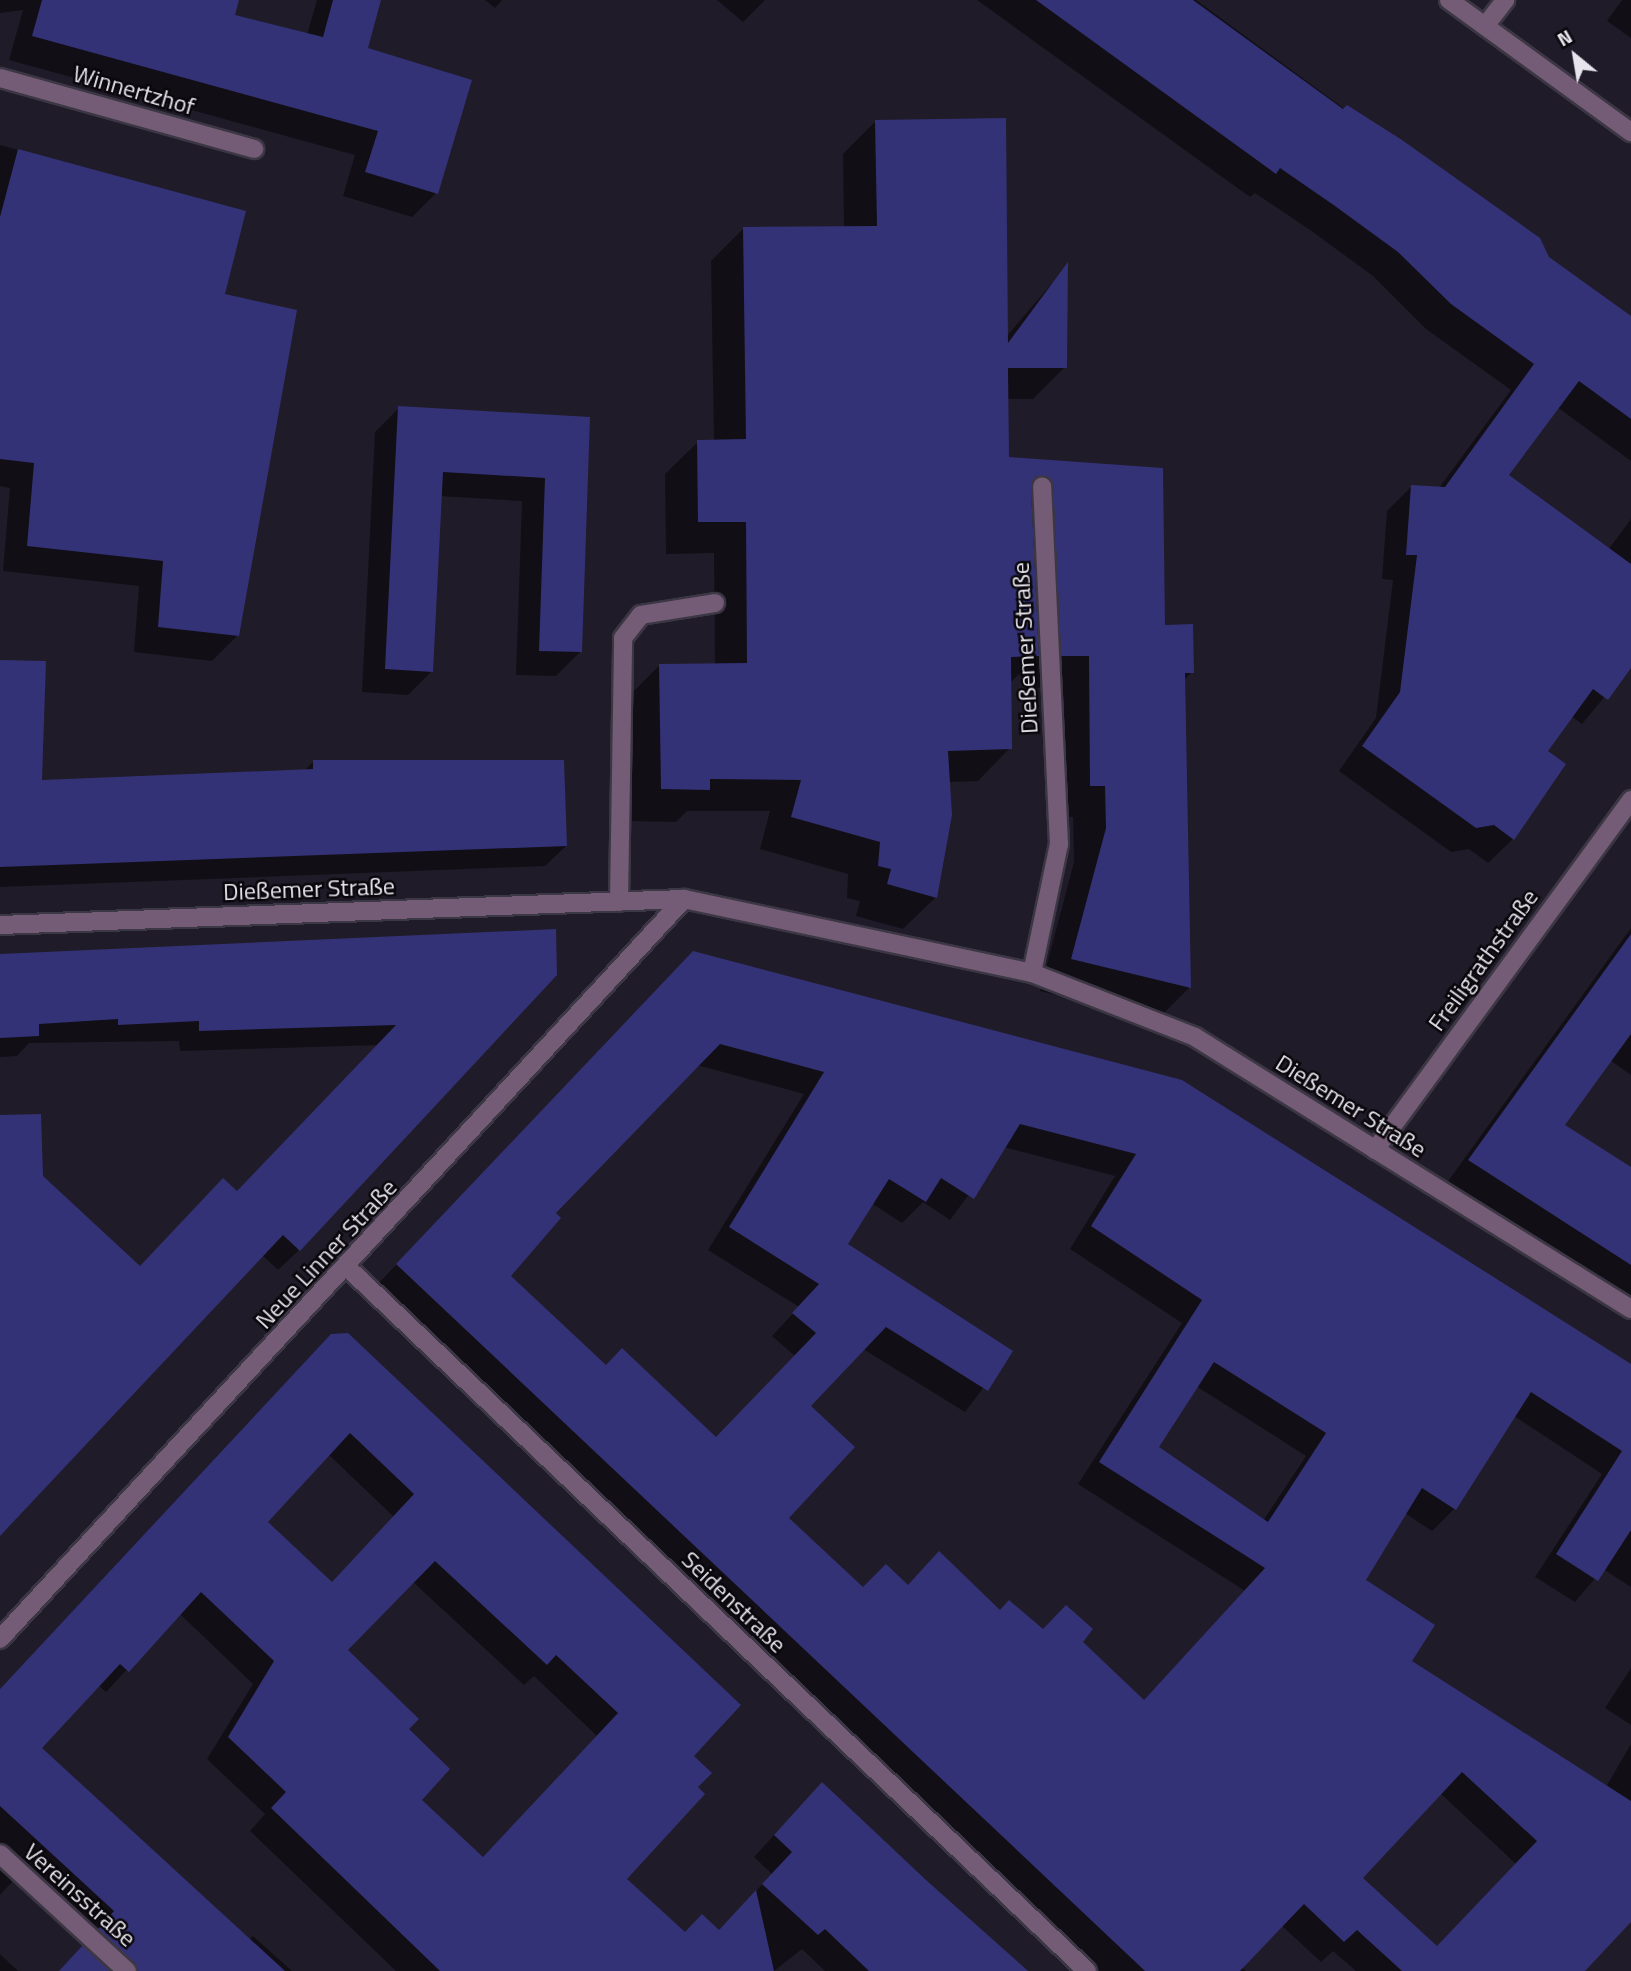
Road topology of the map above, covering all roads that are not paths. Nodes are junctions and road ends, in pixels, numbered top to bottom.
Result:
1 (1448, 0) edge
2 (1504, 0) edge
3 (1485, 26) junction
4 (0, 78) edge
5 (1631, 132) edge
6 (254, 149) dead end
7 (1042, 486) dead end
8 (715, 603) dead end
9 (1631, 800) edge
10 (684, 899) junction
11 (619, 902) junction
12 (0, 925) edge
13 (1032, 973) junction
14 (1374, 1150) junction
15 (348, 1268) junction
16 (1631, 1309) edge
17 (0, 1639) edge
18 (0, 1854) edge
19 (127, 1971) edge
20 (1087, 1971) edge

1 - 3 street
2 - 3 street
3 - 5 street
4 - 6 street, Winnertzhof
7 - 13 street, Dießemer Straße
8 - 11 street
9 - 14 street, Freiligrathstraße
10 - 11 street, Dießemer Straße
10 - 13 street, Dießemer Straße
10 - 15 street, Neue Linner Straße
11 - 12 street, Dießemer Straße
13 - 14 street, Dießemer Straße
14 - 16 street, Dießemer Straße
15 - 17 street, Neue Linner Straße
15 - 20 street, Seidenstraße
18 - 19 street, Vereinsstraße

